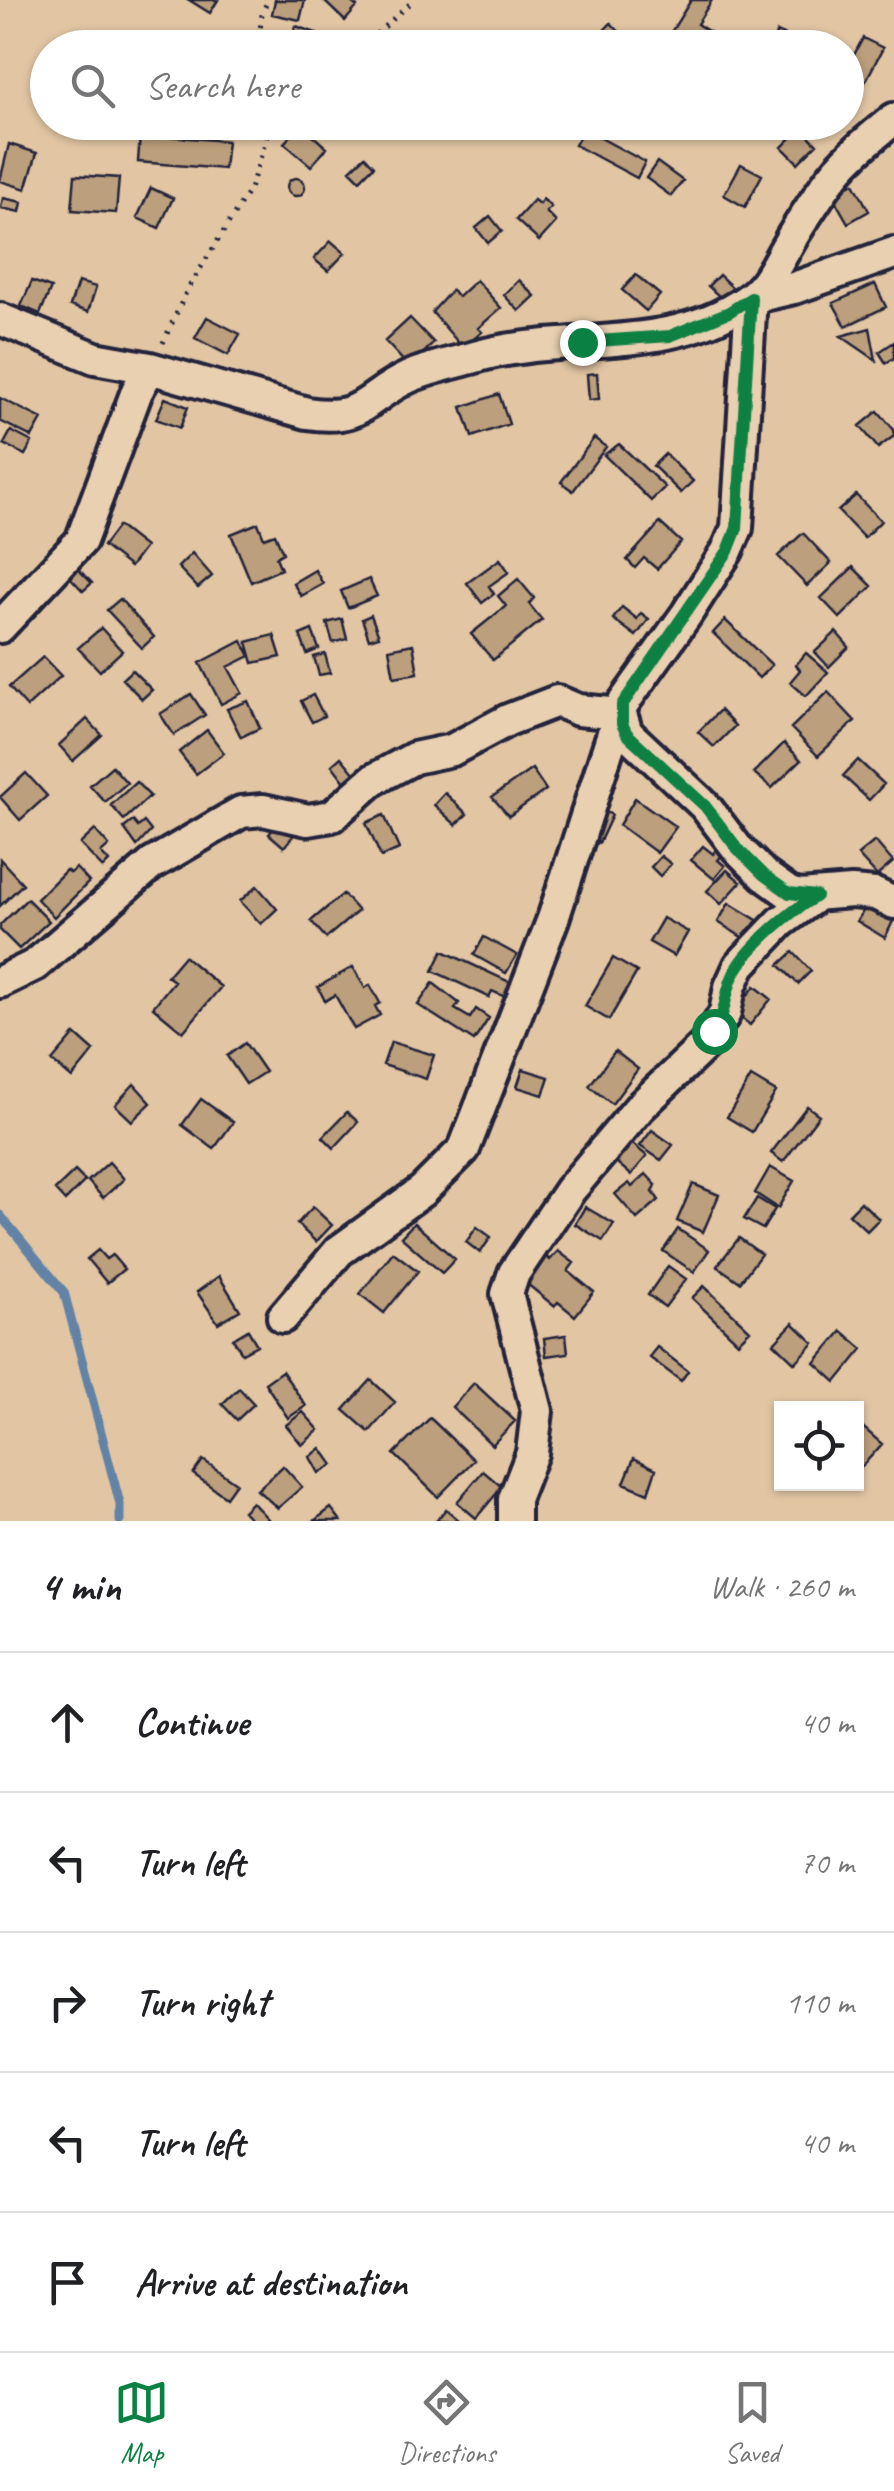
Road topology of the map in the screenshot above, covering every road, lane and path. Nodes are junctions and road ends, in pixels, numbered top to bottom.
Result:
1 (268, 0) edge
2 (414, 0) edge
3 (260, 30) edge
4 (382, 30) edge
5 (894, 120) edge
6 (266, 140) edge
7 (894, 253) edge
8 (751, 298) junction
9 (0, 319) edge
10 (150, 368) junction
11 (0, 627) edge
12 (622, 714) junction
13 (816, 896) junction
14 (894, 902) edge
15 (0, 982) edge
16 (282, 1317) dead end
17 (514, 1521) edge

1 - 3 path
2 - 4 path
5 - 8 street
6 - 10 path
7 - 8 street
8 - 10 street
8 - 12 street
9 - 10 street
10 - 11 street
12 - 13 street
12 - 15 street
12 - 16 street
13 - 14 street
13 - 17 street

